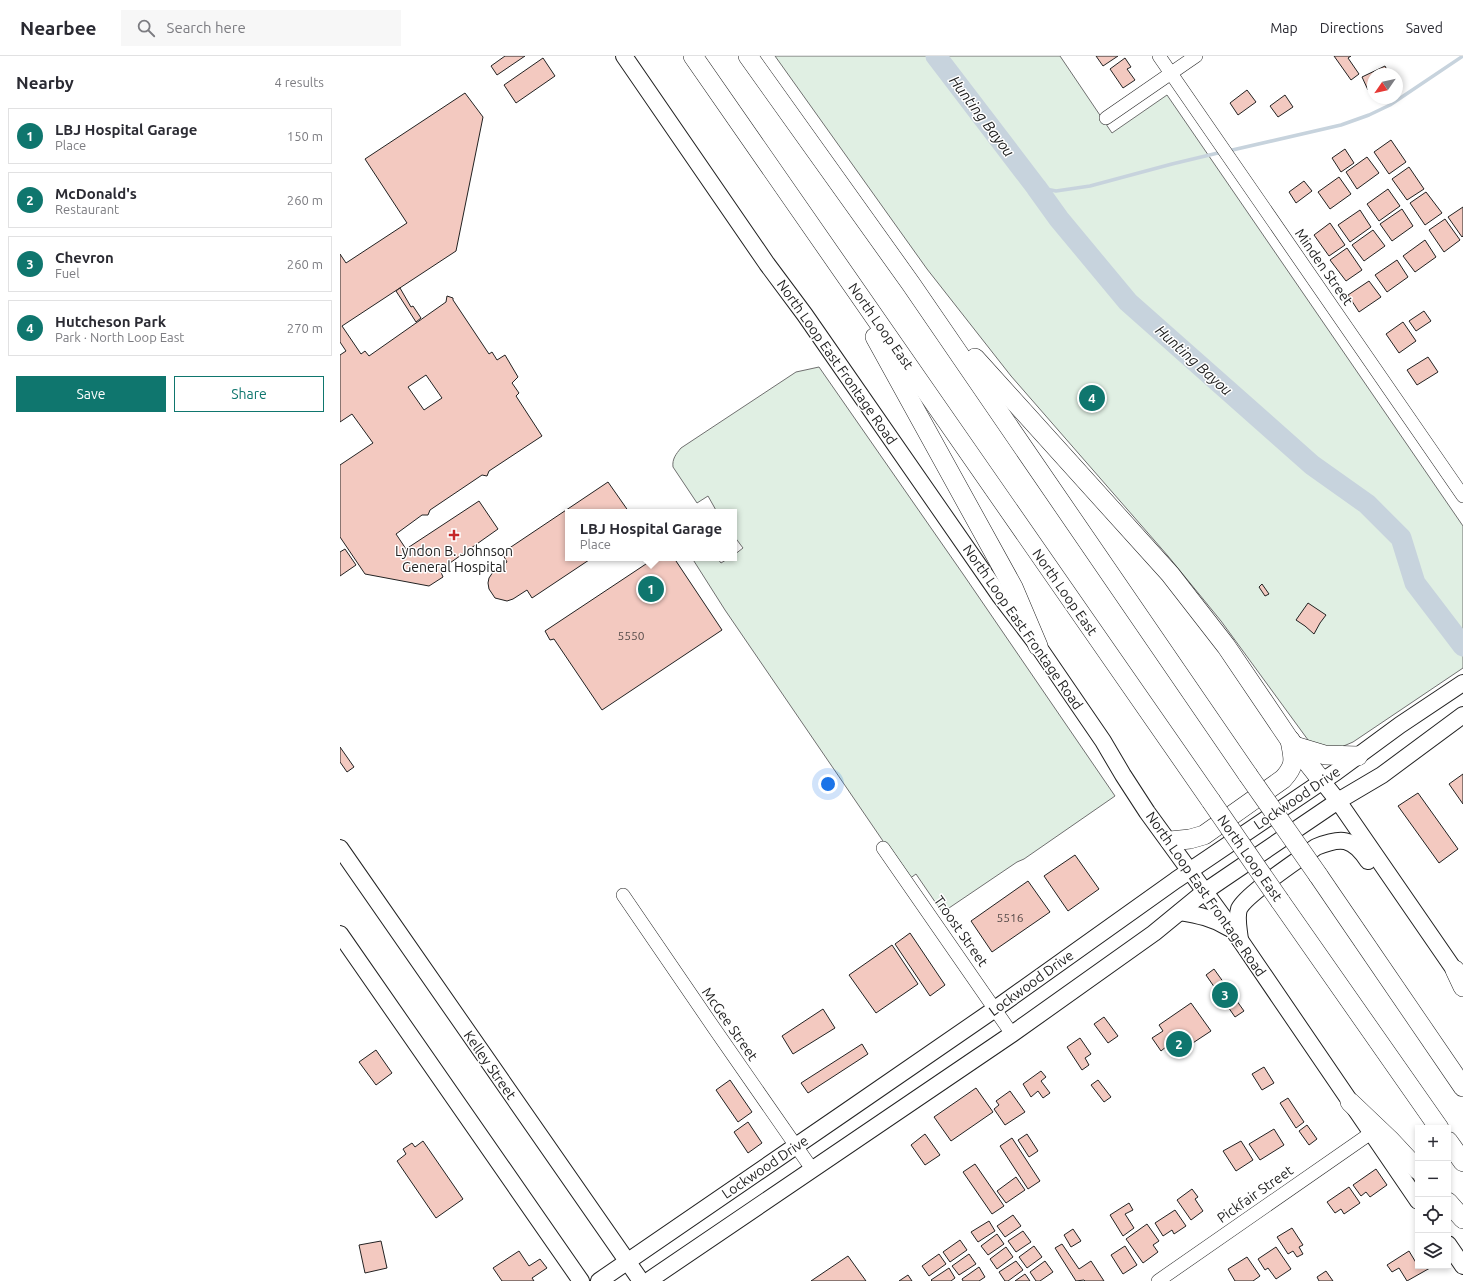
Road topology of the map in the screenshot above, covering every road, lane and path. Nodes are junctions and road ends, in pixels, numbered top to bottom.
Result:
1 (624, 56) edge
2 (693, 56) edge
3 (748, 56) edge
4 (1159, 56) edge
5 (1196, 56) edge
6 (1171, 73) junction
7 (1106, 118) dead end
8 (828, 250) junction
9 (911, 284) junction
10 (1463, 496) edge
11 (1038, 646) junction
12 (1462, 684) edge
13 (1463, 715) edge
14 (1292, 742) junction
15 (1358, 756) junction
16 (1322, 781) junction
17 (1338, 801) junction
18 (1170, 841) junction
19 (340, 848) edge
20 (883, 848) dead end
21 (1190, 870) junction
22 (1400, 891) junction
23 (1204, 892) junction
24 (623, 895) dead end
25 (1180, 912) junction
26 (340, 934) edge
27 (1236, 935) junction
28 (1459, 976) edge
29 (1463, 987) edge
30 (995, 1009) junction
31 (1012, 1034) junction
32 (1463, 1087) edge
33 (1350, 1102) junction
34 (1437, 1125) edge
35 (1371, 1133) junction
36 (1451, 1144) edge
37 (796, 1147) junction
38 (1463, 1162) edge
39 (1415, 1167) edge
40 (812, 1169) junction
41 (1415, 1197) edge
42 (1451, 1205) edge
43 (1463, 1219) edge
44 (1451, 1248) edge
45 (627, 1261) junction
46 (1463, 1266) edge
47 (581, 1281) edge
48 (599, 1281) edge
49 (641, 1281) edge
50 (648, 1281) edge
51 (1158, 1281) edge

1 - 11 main road, North Loop East Frontage Road
2 - 8 highway, North Loop East
3 - 9 highway
4 - 6 street, Minden Street
5 - 6 street
6 - 7 street
6 - 10 street, Minden Street
8 - 11 highway
8 - 34 highway, North Loop East, bridge
9 - 14 highway
9 - 32 highway, bridge
11 - 18 main road, North Loop East Frontage Road
12 - 15 main road, Lockwood Drive
13 - 17 main road, Lockwood Drive
14 - 15 highway
14 - 16 highway
14 - 18 highway
15 - 16 main road, Lockwood Drive
16 - 17 main road
16 - 21 main road, Lockwood Drive
17 - 22 main road
17 - 23 main road, Lockwood Drive
18 - 21 main road, North Loop East Frontage Road
19 - 45 main road, Kelley Street
20 - 30 street, Troost Street
21 - 23 main road, North Loop East Frontage Road
21 - 30 main road, Lockwood Drive
22 - 27 main road
22 - 28 main road
23 - 25 main road, Lockwood Drive
23 - 27 main road, North Loop East Frontage Road
24 - 37 street, McGee Street
25 - 27 main road
25 - 31 main road, Lockwood Drive
26 - 47 main road
27 - 33 main road, North Loop East Frontage Road
28 - 29 highway
30 - 31 street, Troost Street
30 - 37 main road, Lockwood Drive
31 - 40 main road, Lockwood Drive
33 - 35 main road, North Loop East Frontage Road
33 - 39 highway
35 - 41 main road, North Loop East Frontage Road
35 - 51 street, Pickfair Street
36 - 38 highway
37 - 40 street, McGee Street
37 - 45 main road, Lockwood Drive
40 - 50 main road, Lockwood Drive
42 - 43 highway
44 - 46 main road
45 - 48 main road, Lockwood Drive
45 - 49 main road, Kelley Street

